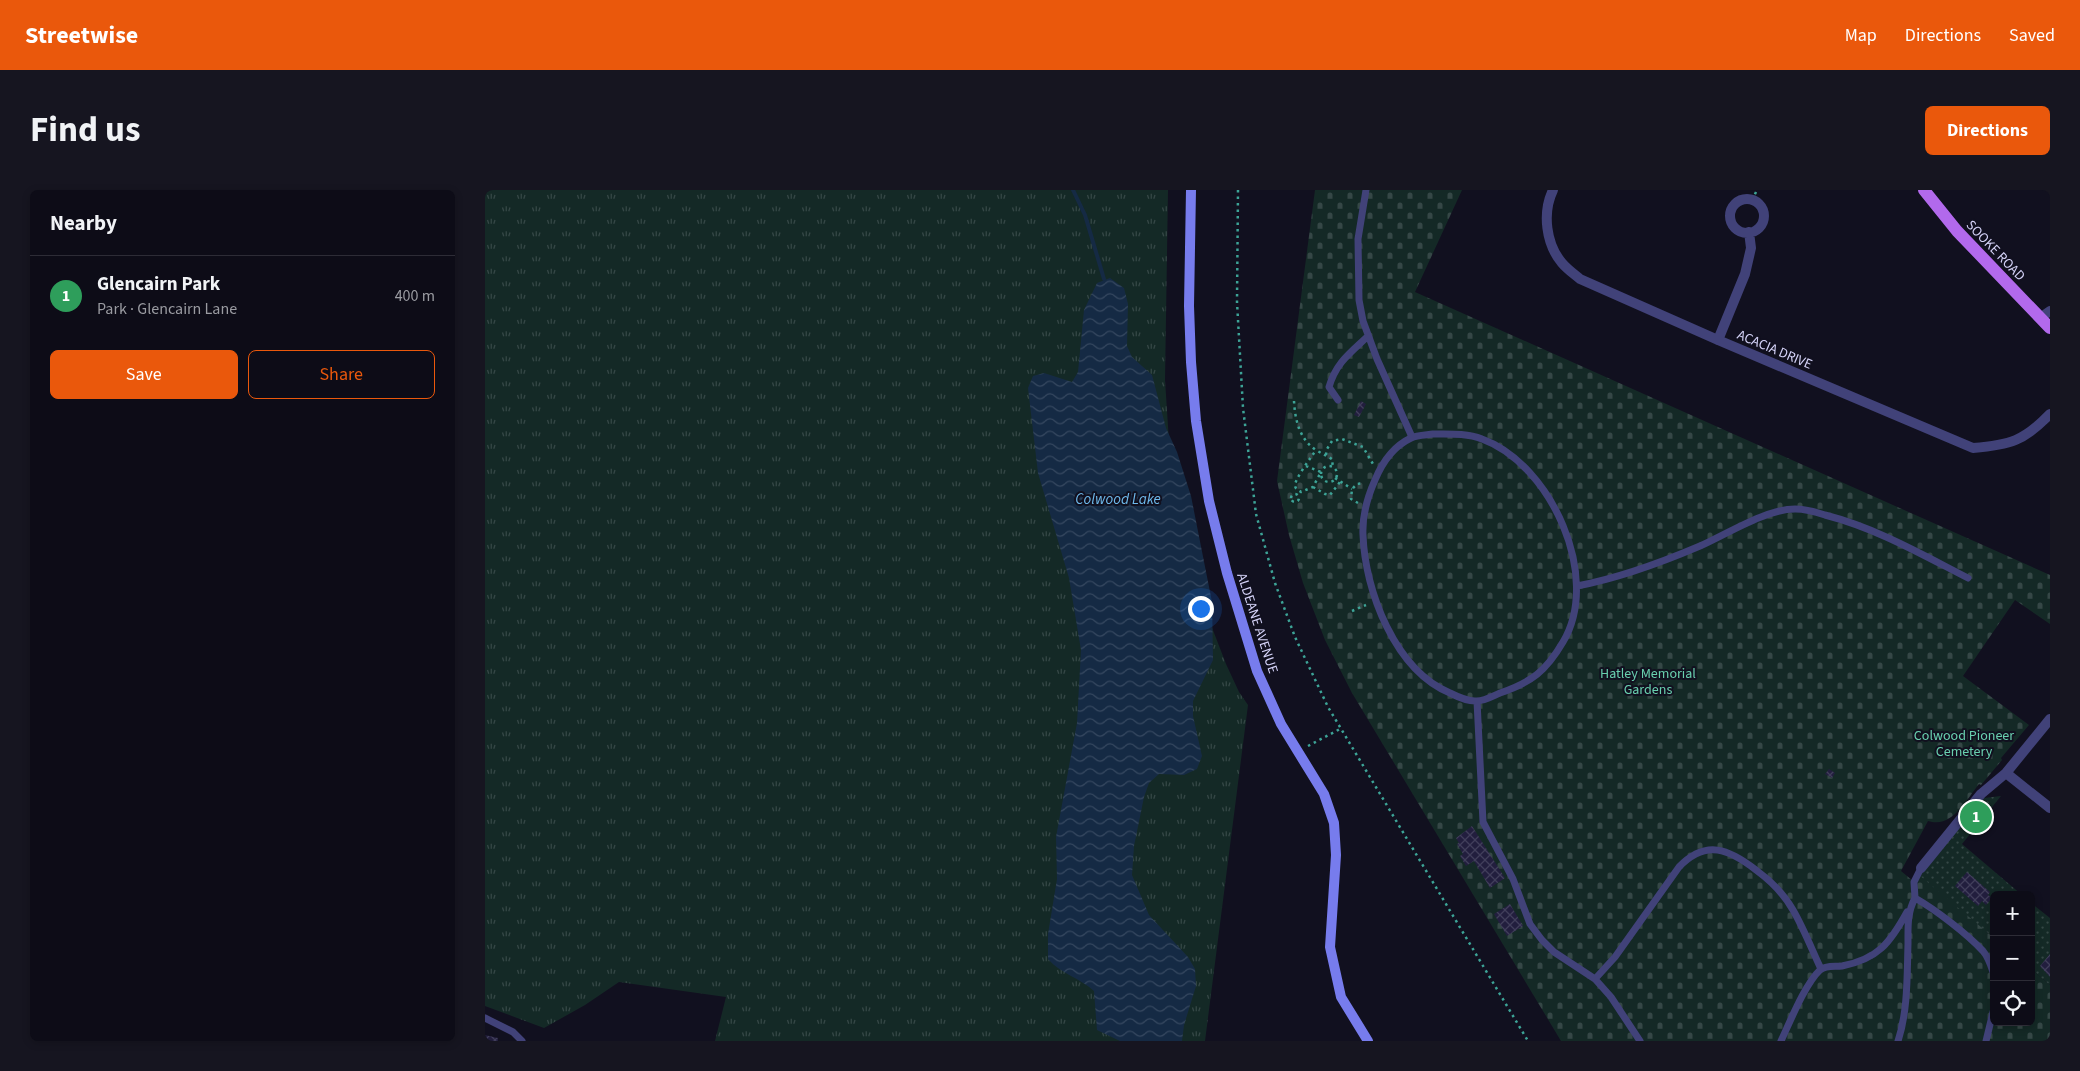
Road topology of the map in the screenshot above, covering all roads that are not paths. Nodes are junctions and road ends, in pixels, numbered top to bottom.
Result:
1 (1191, 190) edge
2 (1366, 190) edge
3 (1553, 190) edge
4 (1924, 190) edge
5 (1755, 195) edge
6 (1749, 232) junction
7 (2045, 315) edge
8 (2050, 328) edge
9 (1367, 337) junction
10 (1718, 340) junction
11 (1338, 400) dead end
12 (2050, 414) edge
13 (1412, 437) junction
14 (1968, 578) dead end
15 (1577, 586) junction
16 (1477, 701) junction
17 (2050, 719) edge
18 (2006, 773) junction
19 (2050, 808) edge
20 (1921, 868) joint
21 (1915, 898) junction
22 (1909, 910) junction
23 (1990, 961) edge
24 (1821, 969) junction
25 (1595, 979) junction
26 (485, 1018) edge
27 (1990, 1024) edge
28 (521, 1041) edge
29 (1368, 1041) edge
30 (1640, 1041) edge
31 (1781, 1041) edge
32 (1898, 1041) edge
33 (1986, 1041) edge

1 - 29 street, ALDEANE AVENUE
2 - 9 lane
3 - 10 street, ACACIA DRIVE
4 - 7 main road, SOOKE ROAD
5 - 6 street
5 - 6 street
6 - 10 street
7 - 8 main road, SOOKE ROAD
9 - 11 lane
9 - 13 lane
10 - 12 street, ACACIA DRIVE
13 - 15 lane
13 - 16 lane
14 - 15 lane
15 - 16 lane
16 - 25 lane
17 - 18 street
18 - 19 street
18 - 20 street
20 - 21 lane
21 - 22 lane
21 - 23 lane
22 - 24 lane
22 - 32 lane
24 - 25 lane
24 - 31 lane
25 - 30 lane
26 - 28 lane
27 - 33 lane

